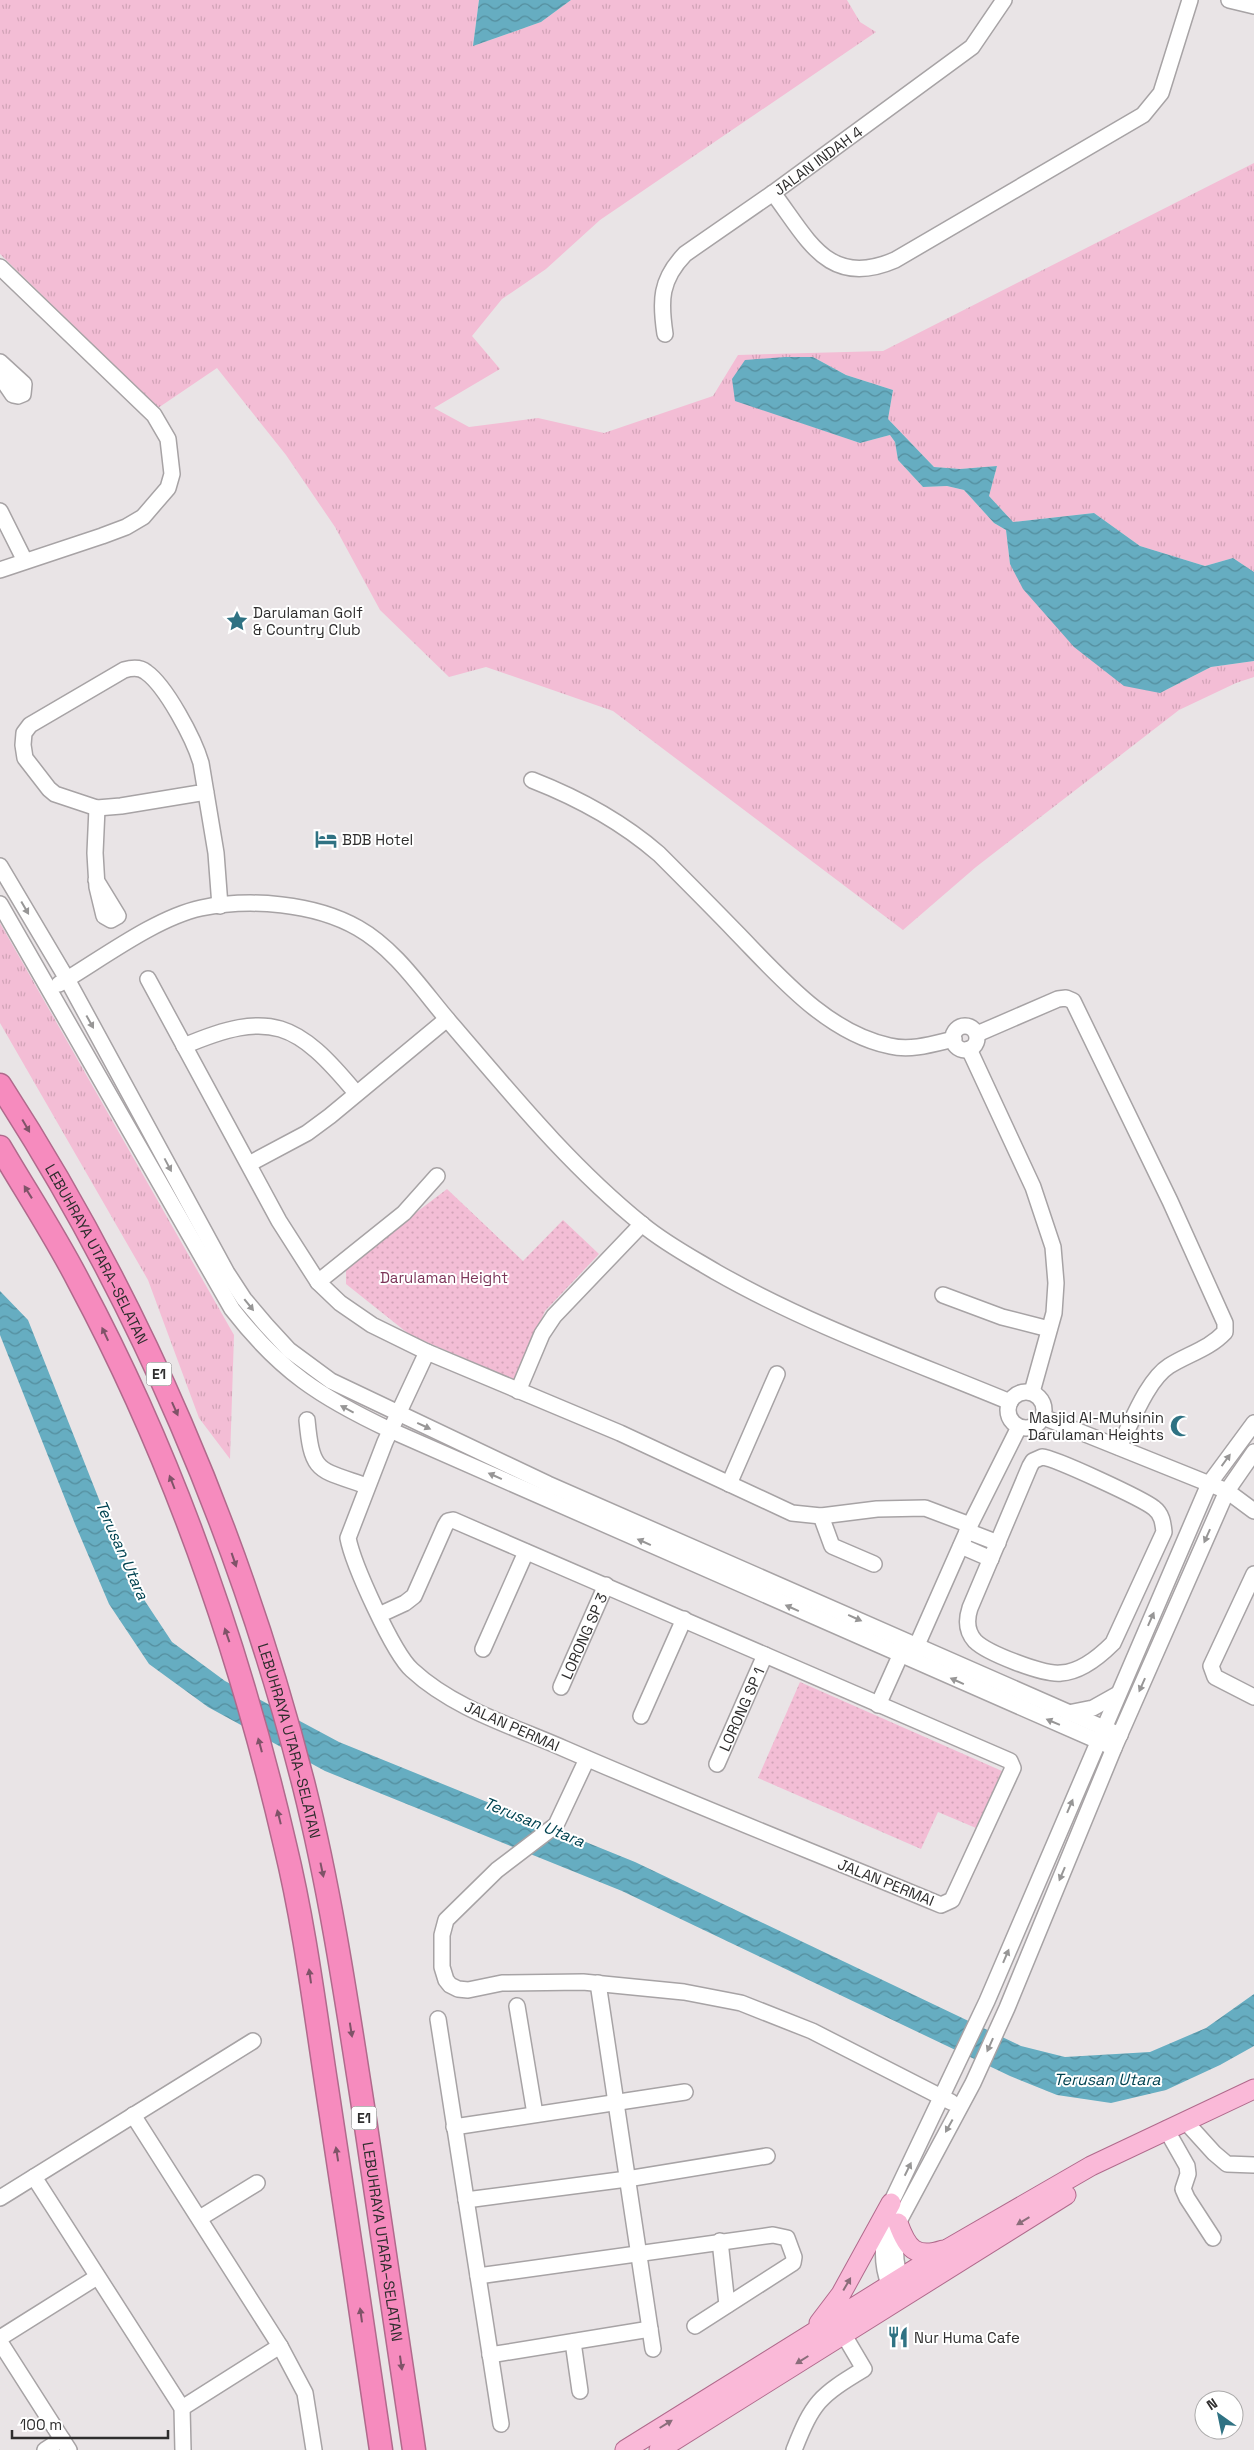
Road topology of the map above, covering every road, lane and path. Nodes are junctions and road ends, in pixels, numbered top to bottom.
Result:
1 (1004, 0) edge
2 (1190, 0) edge
3 (1229, 0) edge
4 (1254, 6) edge
5 (774, 193) junction
6 (0, 268) edge
7 (665, 334) dead end
8 (0, 362) edge
9 (0, 376) edge
10 (0, 511) edge
11 (25, 561) junction
12 (0, 570) edge
13 (532, 780) dead end
14 (206, 792) junction
15 (97, 808) junction
16 (0, 866) edge
17 (96, 880) dead end
18 (0, 904) edge
19 (220, 906) junction
20 (148, 978) dead end
21 (67, 979) junction
22 (48, 990) junction
23 (447, 1019) junction
24 (977, 1034) junction
25 (954, 1039) junction
26 (184, 1046) junction
27 (969, 1049) junction
28 (0, 1085) edge
29 (356, 1093) junction
30 (0, 1147) edge
31 (249, 1164) junction
32 (437, 1176) dead end
33 (642, 1224) junction
34 (318, 1282) junction
35 (943, 1295) dead end
36 (1049, 1329) junction
37 (427, 1352) junction
38 (777, 1374) dead end
39 (518, 1391) junction
40 (1032, 1392) junction
41 (1010, 1402) junction
42 (399, 1414) junction
43 (1043, 1416) junction
44 (307, 1420) dead end
45 (1254, 1423) edge
46 (1019, 1427) junction
47 (390, 1430) junction
48 (1119, 1447) junction
49 (1254, 1452) edge
50 (729, 1484) junction
51 (1209, 1484) junction
52 (367, 1486) junction
53 (1227, 1491) junction
54 (1254, 1511) edge
55 (821, 1516) junction
56 (969, 1528) junction
57 (998, 1543) junction
58 (961, 1546) junction
59 (526, 1552) junction
60 (991, 1559) junction
61 (874, 1564) dead end
62 (1254, 1574) edge
63 (606, 1585) junction
64 (379, 1615) junction
65 (684, 1619) junction
66 (483, 1649) dead end
67 (908, 1651) junction
68 (765, 1655) junction
69 (1017, 1662) junction
70 (561, 1687) dead end
71 (1008, 1687) junction
72 (1118, 1694) junction
73 (1254, 1697) edge
74 (878, 1704) junction
75 (1066, 1713) junction
76 (640, 1716) dead end
77 (1101, 1735) junction
78 (1117, 1742) junction
79 (587, 1759) junction
80 (717, 1764) dead end
81 (598, 1983) junction
82 (517, 2006) dead end
83 (438, 2019) dead end
84 (253, 2041) dead end
85 (1254, 2089) edge
86 (685, 2092) dead end
87 (942, 2097) junction
88 (616, 2101) junction
89 (960, 2106) junction
90 (535, 2114) junction
91 (133, 2115) junction
92 (1185, 2121) junction
93 (454, 2127) junction
94 (1159, 2133) junction
95 (767, 2156) dead end
96 (1254, 2165) edge
97 (34, 2177) junction
98 (627, 2179) junction
99 (257, 2183) dead end
100 (0, 2198) edge
101 (466, 2200) junction
102 (891, 2203) junction
103 (200, 2218) junction
104 (898, 2223) junction
105 (1213, 2238) dead end
106 (720, 2241) junction
107 (949, 2248) junction
108 (638, 2254) junction
109 (478, 2276) junction
110 (97, 2277) junction
111 (898, 2289) junction
112 (727, 2306) junction
113 (695, 2326) dead end
114 (839, 2326) junction
115 (650, 2329) junction
116 (807, 2337) junction
117 (0, 2340) edge
118 (573, 2342) junction
119 (280, 2346) junction
120 (653, 2349) dead end
121 (490, 2355) junction
122 (580, 2391) dead end
123 (182, 2408) junction
124 (501, 2424) dead end
125 (65, 2445) edge
126 (45, 2450) edge
127 (183, 2450) edge
128 (314, 2450) edge
129 (381, 2450) edge
130 (414, 2450) edge
131 (625, 2450) edge
132 (659, 2450) edge
133 (794, 2450) edge

1 - 5 street, JALAN INDAH 4
2 - 5 street
3 - 4 street
5 - 7 street, JALAN INDAH 4
6 - 11 street
8 - 9 street
10 - 11 street
11 - 12 street
13 - 25 street
14 - 15 street
14 - 15 street
14 - 19 street
15 - 17 street
16 -> 21 street
18 - 22 street
19 - 21 street
19 - 23 street
20 - 26 street
21 - 22 street
21 -> 42 street
47 -> 22 street
23 - 29 street
23 - 33 street
24 - 25 street
24 - 27 street
24 - 48 street
25 - 27 street
26 - 29 street
26 - 31 street
27 - 36 street
28 -> 130 highway, LEBUHRAYA UTARA–SELATAN / E1
29 - 31 street
129 -> 30 highway, LEBUHRAYA UTARA–SELATAN / E1
31 - 34 street
32 - 34 street
33 - 39 street
33 - 41 street
34 - 37 street
35 - 36 street
36 - 40 street
37 - 39 street
37 - 42 street, JALAN PERMAI
38 - 50 street
39 - 50 street
40 - 41 street
40 - 43 street
41 - 46 street
42 - 47 street, JALAN PERMAI
42 -> 67 street
43 - 46 street
43 - 48 street
44 - 52 street
51 -> 45 street
46 - 56 street
47 - 52 street, JALAN PERMAI
67 -> 47 street
48 - 51 street
49 - 53 street
50 - 55 street
51 - 53 street
72 -> 51 street
52 - 64 street, JALAN PERMAI
53 - 54 street
53 -> 78 street
55 - 56 street
55 - 61 street
56 - 57 street
56 - 58 street
57 - 60 street
57 - 69 street
58 - 60 street
58 - 67 street
59 - 63 street, JALAN PERMAI
59 - 64 street, JALAN PERMAI
59 - 66 street
60 - 69 street
62 - 73 street
63 - 65 street, JALAN PERMAI
63 - 70 street, LORONG SP 3
64 - 79 street, JALAN PERMAI
65 - 68 street, JALAN PERMAI
65 - 76 street
67 - 71 street
67 - 74 street
77 -> 67 street
68 - 74 street, JALAN PERMAI
68 - 80 street, LORONG SP 1
69 - 71 street
71 - 75 street
72 - 75 street
72 - 77 street
74 - 79 street, JALAN PERMAI
75 - 77 street
77 - 78 street
87 -> 77 street
78 -> 89 street
79 - 81 street
81 - 87 street
81 - 88 street
82 - 90 street
83 - 93 street
84 - 91 street
85 - 92 main road
86 - 88 street
87 - 89 street
102 -> 87 street
88 - 90 street
88 - 98 street
89 -> 104 street
90 - 93 street
91 - 97 street
91 - 103 street
92 - 94 main road
92 - 96 street
93 - 101 street
94 - 105 street
94 - 107 main road
94 -> 111 main road
95 - 98 street
97 - 100 street
97 - 110 street
98 - 101 street
98 - 108 street
99 - 103 street
101 - 109 street
102 - 111 street
116 -> 102 main road
103 - 119 street
104 - 107 main road
104 - 111 street
106 - 108 street
106 - 112 street
106 - 112 street
107 - 111 main road
108 - 109 street
108 - 115 street
109 - 121 street
110 - 117 street
110 - 123 street
111 - 114 main road
112 - 113 street
114 - 116 main road
114 -> 132 main road
114 - 133 street
115 - 118 street
115 - 120 street
131 -> 116 main road
117 - 125 street
118 - 121 street
118 - 122 street
119 - 123 street
119 - 128 street
121 - 124 street
123 - 127 street
125 - 126 street

